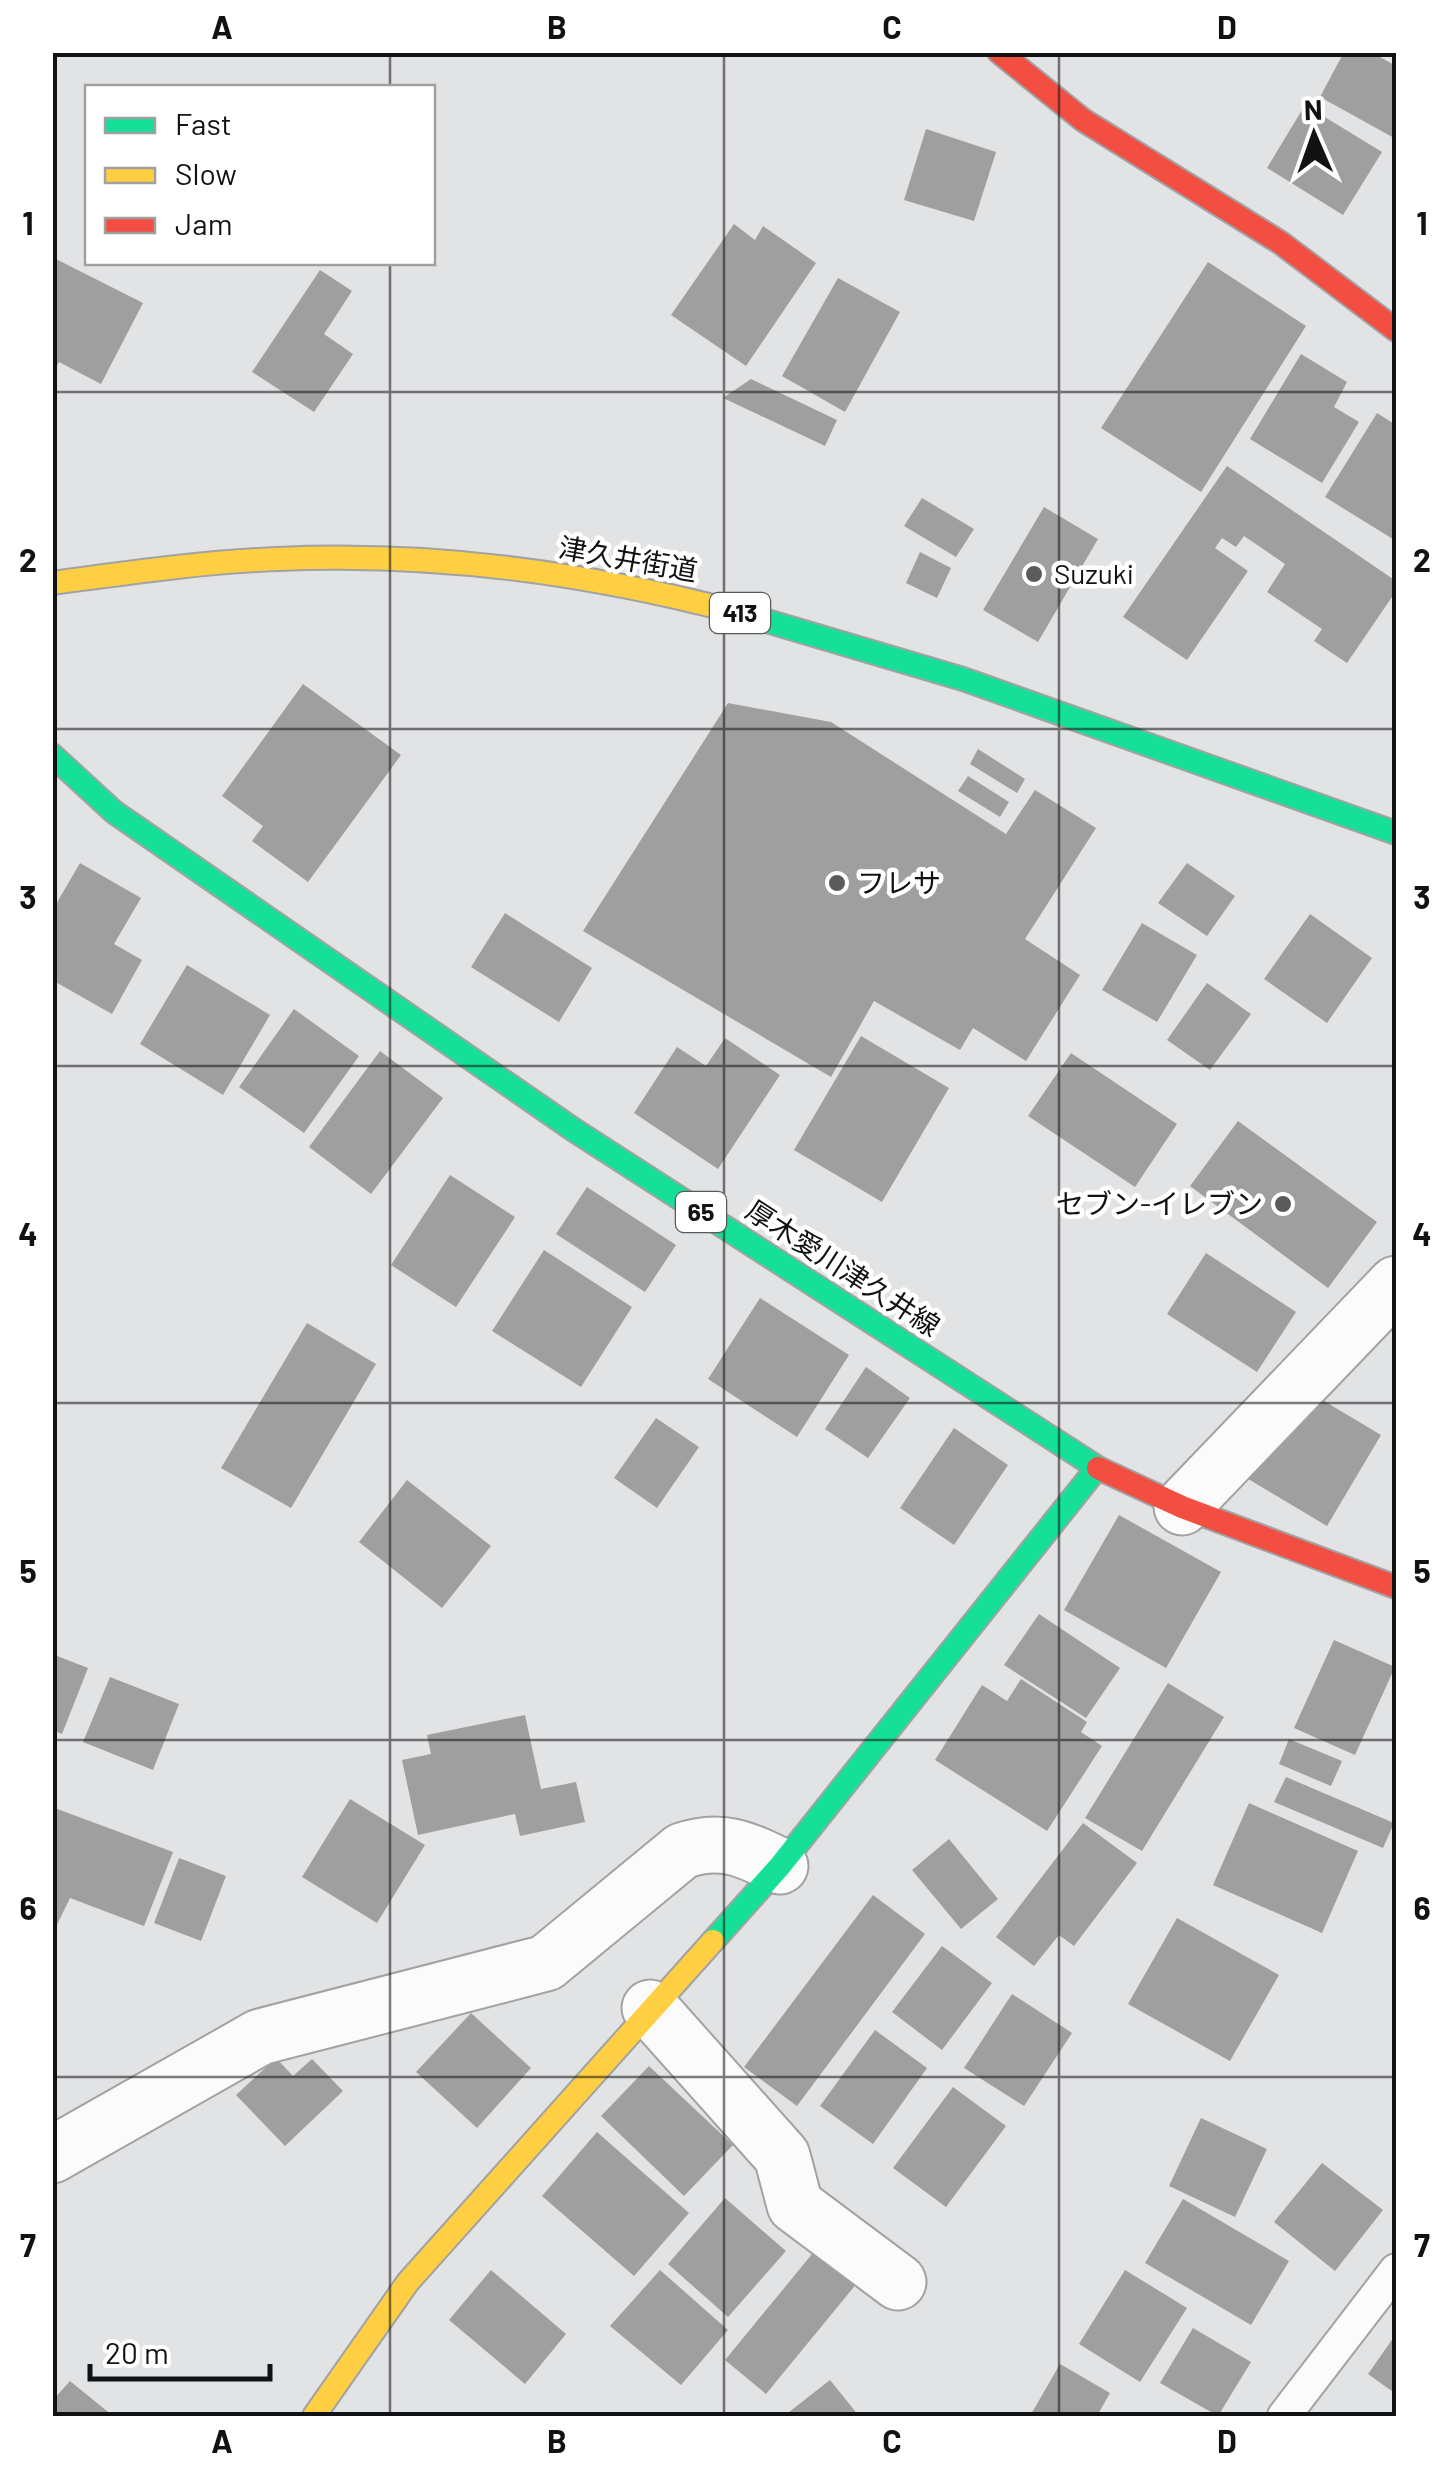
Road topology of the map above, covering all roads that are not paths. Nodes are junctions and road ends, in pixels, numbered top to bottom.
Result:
1 (999, 52) edge
2 (1396, 330) edge
3 (52, 582) edge
4 (52, 755) edge
5 (1396, 834) edge
6 (1396, 1284) edge
7 (1098, 1468) junction
8 (1182, 1507) junction
9 (1396, 1587) edge
10 (780, 1866) junction
11 (650, 2008) junction
12 (52, 2155) edge
13 (1396, 2270) edge
14 (898, 2282) dead end
15 (314, 2416) edge
16 (1284, 2416) edge

1 - 2 main road
3 - 5 main road, 津久井街道 / 413
4 - 7 main road, 厚木愛川津久井線 / 65
6 - 8 street
7 - 8 main road, 厚木愛川津久井線 / 65
7 - 10 main road
8 - 9 main road, 厚木愛川津久井線 / 65
10 - 11 main road
10 - 12 street
11 - 14 street
11 - 15 main road
13 - 16 lane

